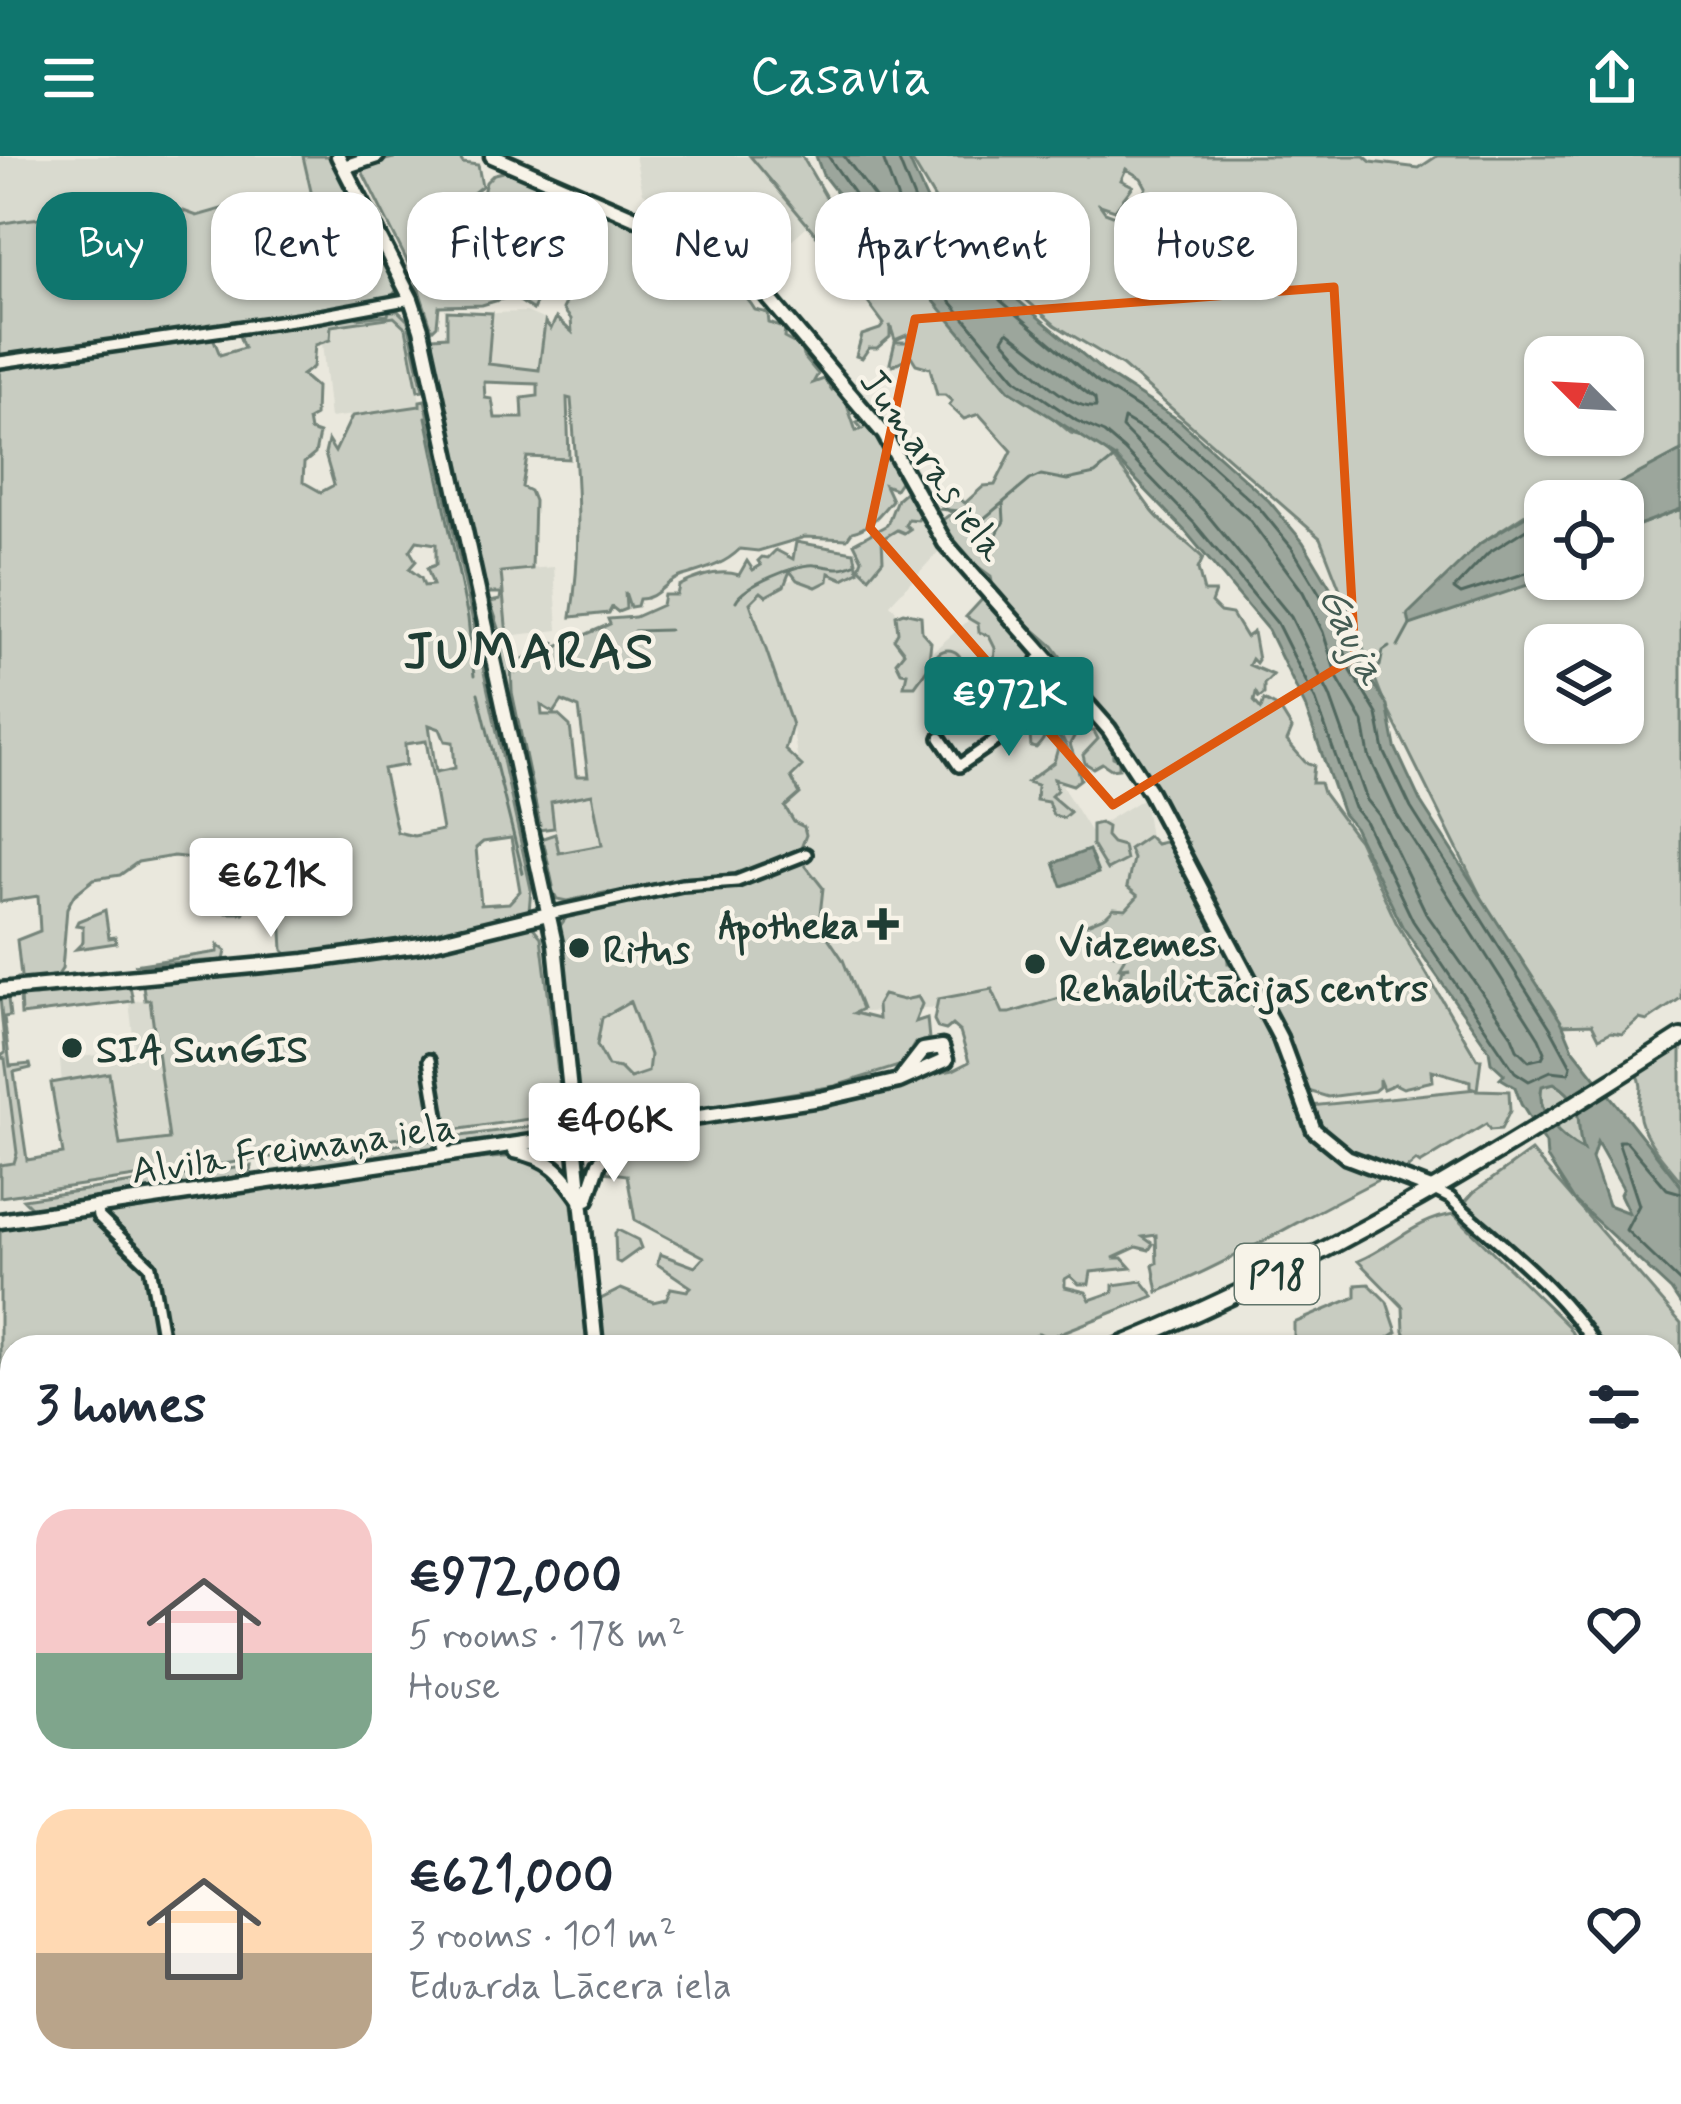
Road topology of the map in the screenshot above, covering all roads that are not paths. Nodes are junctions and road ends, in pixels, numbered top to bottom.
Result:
1 (377, 156) edge
2 (491, 156) edge
3 (513, 160) edge
4 (341, 162) edge
5 (407, 291) edge
6 (407, 300) edge
7 (411, 300) edge
8 (0, 362) edge
9 (1038, 660) dead end
10 (940, 738) dead end
11 (806, 854) dead end
12 (548, 914) junction
13 (0, 990) edge
14 (1681, 1037) edge
15 (429, 1060) dead end
16 (946, 1060) dead end
17 (634, 1129) junction
18 (576, 1137) junction
19 (502, 1148) junction
20 (445, 1156) junction
21 (1434, 1190) junction
22 (583, 1203) junction
23 (96, 1205) junction
24 (0, 1221) edge
25 (585, 1232) junction
26 (162, 1335) edge
27 (595, 1335) edge
28 (1142, 1335) edge
29 (1587, 1335) edge

1 - 4 street
2 - 3 street, Jumaras iela
3 - 21 street, Jumaras iela
4 - 5 street
6 - 8 street
7 - 12 street
9 - 10 street
11 - 12 street
12 - 13 street
12 - 18 street
14 - 21 main road, P18
15 - 20 street
16 - 17 street, Alvila Freimaņa iela
17 - 18 street, Alvila Freimaņa iela
17 - 25 street
18 - 19 street, Alvila Freimaņa iela
18 - 22 street
19 - 20 street, Alvila Freimaņa iela
19 - 22 street
20 - 23 street, Alvila Freimaņa iela
21 - 28 main road, P18
21 - 29 street
22 - 25 street
23 - 24 street, Alvila Freimaņa iela
23 - 26 street
25 - 27 street

